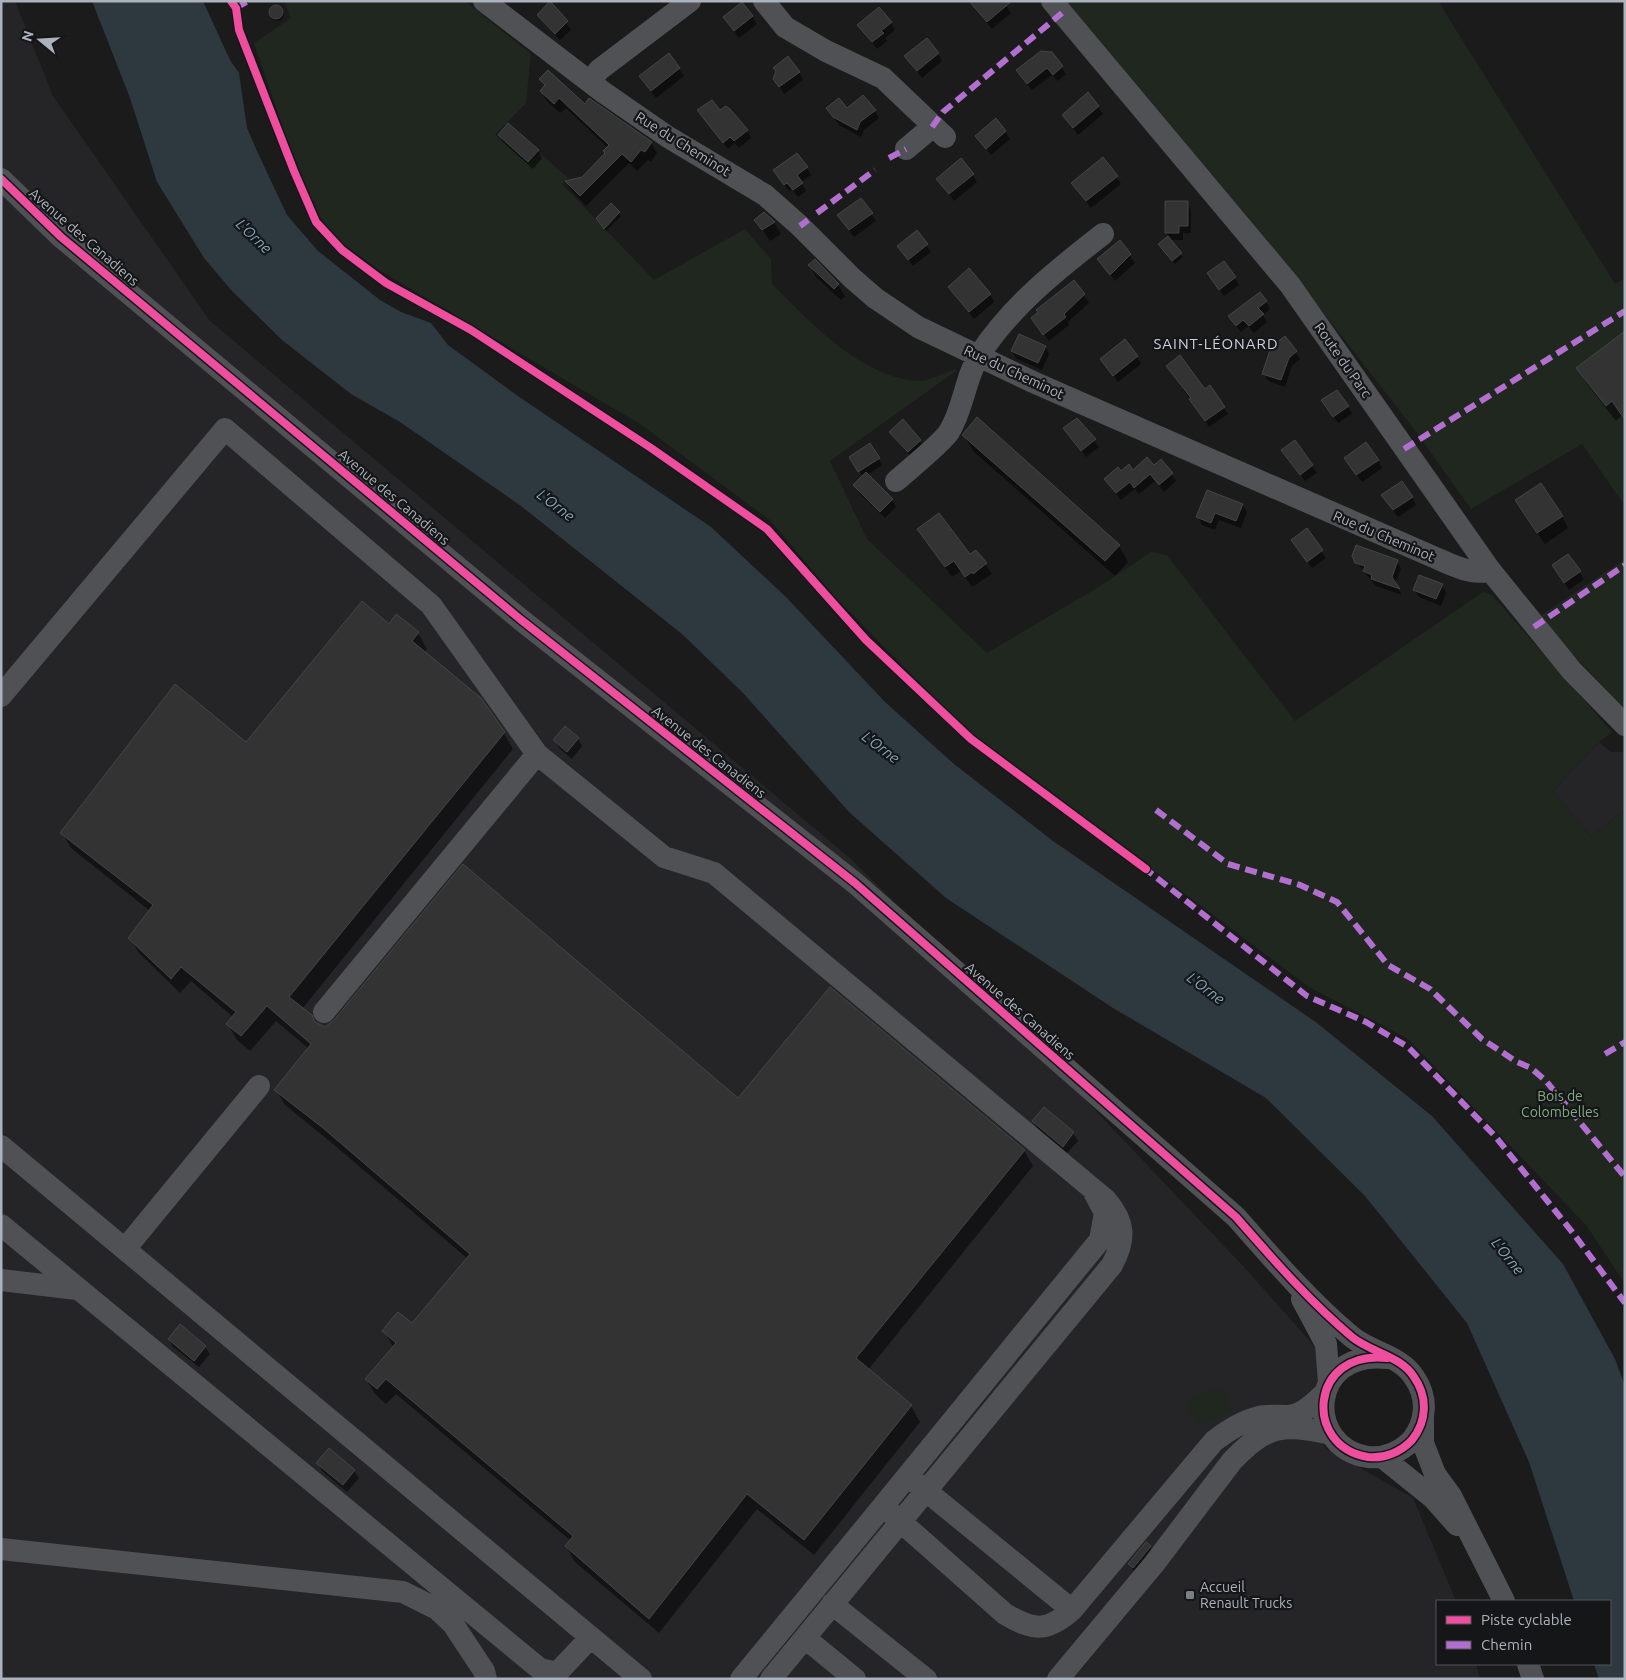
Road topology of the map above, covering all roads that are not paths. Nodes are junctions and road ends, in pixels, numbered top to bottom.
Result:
1 (484, 1) edge
2 (764, 1) edge
3 (1052, 1) edge
4 (684, 3) edge
5 (590, 82) junction
6 (906, 149) dead end
7 (1, 179) edge
8 (1103, 234) dead end
9 (980, 355) junction
10 (896, 481) dead end
11 (1490, 570) junction
12 (1, 696) edge
13 (1625, 725) edge
14 (537, 754) junction
15 (324, 1012) dead end
16 (259, 1086) dead end
17 (6, 1158) edge
18 (1092, 1189) junction
19 (1, 1225) edge
20 (124, 1249) junction
21 (1, 1280) edge
22 (1292, 1280) junction
23 (78, 1289) junction
24 (1387, 1358) junction
25 (1327, 1388) junction
26 (1423, 1419) junction
27 (1331, 1434) junction
28 (1214, 1441) junction
29 (1382, 1457) junction
30 (1232, 1461) junction
31 (907, 1475) junction
32 (925, 1490) junction
33 (892, 1513) junction
34 (1140, 1527) junction
35 (1167, 1548) junction
36 (1478, 1548) junction
37 (1, 1550) edge
38 (1104, 1572) junction
39 (1129, 1592) junction
40 (1504, 1600) edge
41 (443, 1602) junction
42 (832, 1604) junction
43 (1072, 1610) junction
44 (591, 1637) junction
45 (805, 1638) junction
46 (1528, 1665) edge
47 (486, 1679) edge
48 (641, 1679) edge
49 (741, 1679) edge
50 (771, 1679) edge
51 (855, 1679) edge
52 (926, 1679) edge
53 (1058, 1679) edge
54 (1533, 1679) edge

1 - 5 street, Rue du Cheminot
2 - 6 street
3 - 11 street, Route du Parc
4 - 5 street
5 - 9 street, Rue du Cheminot
7 - 22 street, Avenue des Canadiens
8 - 9 street
9 - 10 street
9 - 11 street, Rue du Cheminot
11 - 13 street, Route du Parc
12 - 14 street
14 - 15 street
14 - 18 street
16 - 20 street
17 - 20 street
18 - 31 street
18 - 32 street
19 - 23 street
20 - 44 street
21 - 23 street
22 - 24 street, Avenue des Canadiens
22 - 25 street, Avenue des Canadiens
23 - 41 street
24 - 25 street
24 - 26 street
25 - 27 street
25 - 28 street
26 - 29 street
26 - 36 street
27 - 29 street
27 - 30 street
28 - 30 street
28 - 34 street
29 - 36 street
30 - 35 street
31 - 32 street
31 - 33 street
32 - 33 street
32 - 43 street
33 - 42 street
33 - 43 street
33 - 49 street
34 - 35 street
34 - 38 street
35 - 39 street
36 - 40 street
37 - 41 street
38 - 39 street
38 - 43 street
39 - 53 street
41 - 44 street
41 - 47 street
42 - 45 street
42 - 52 street
44 - 48 street
45 - 50 street
45 - 51 street
46 - 54 street

